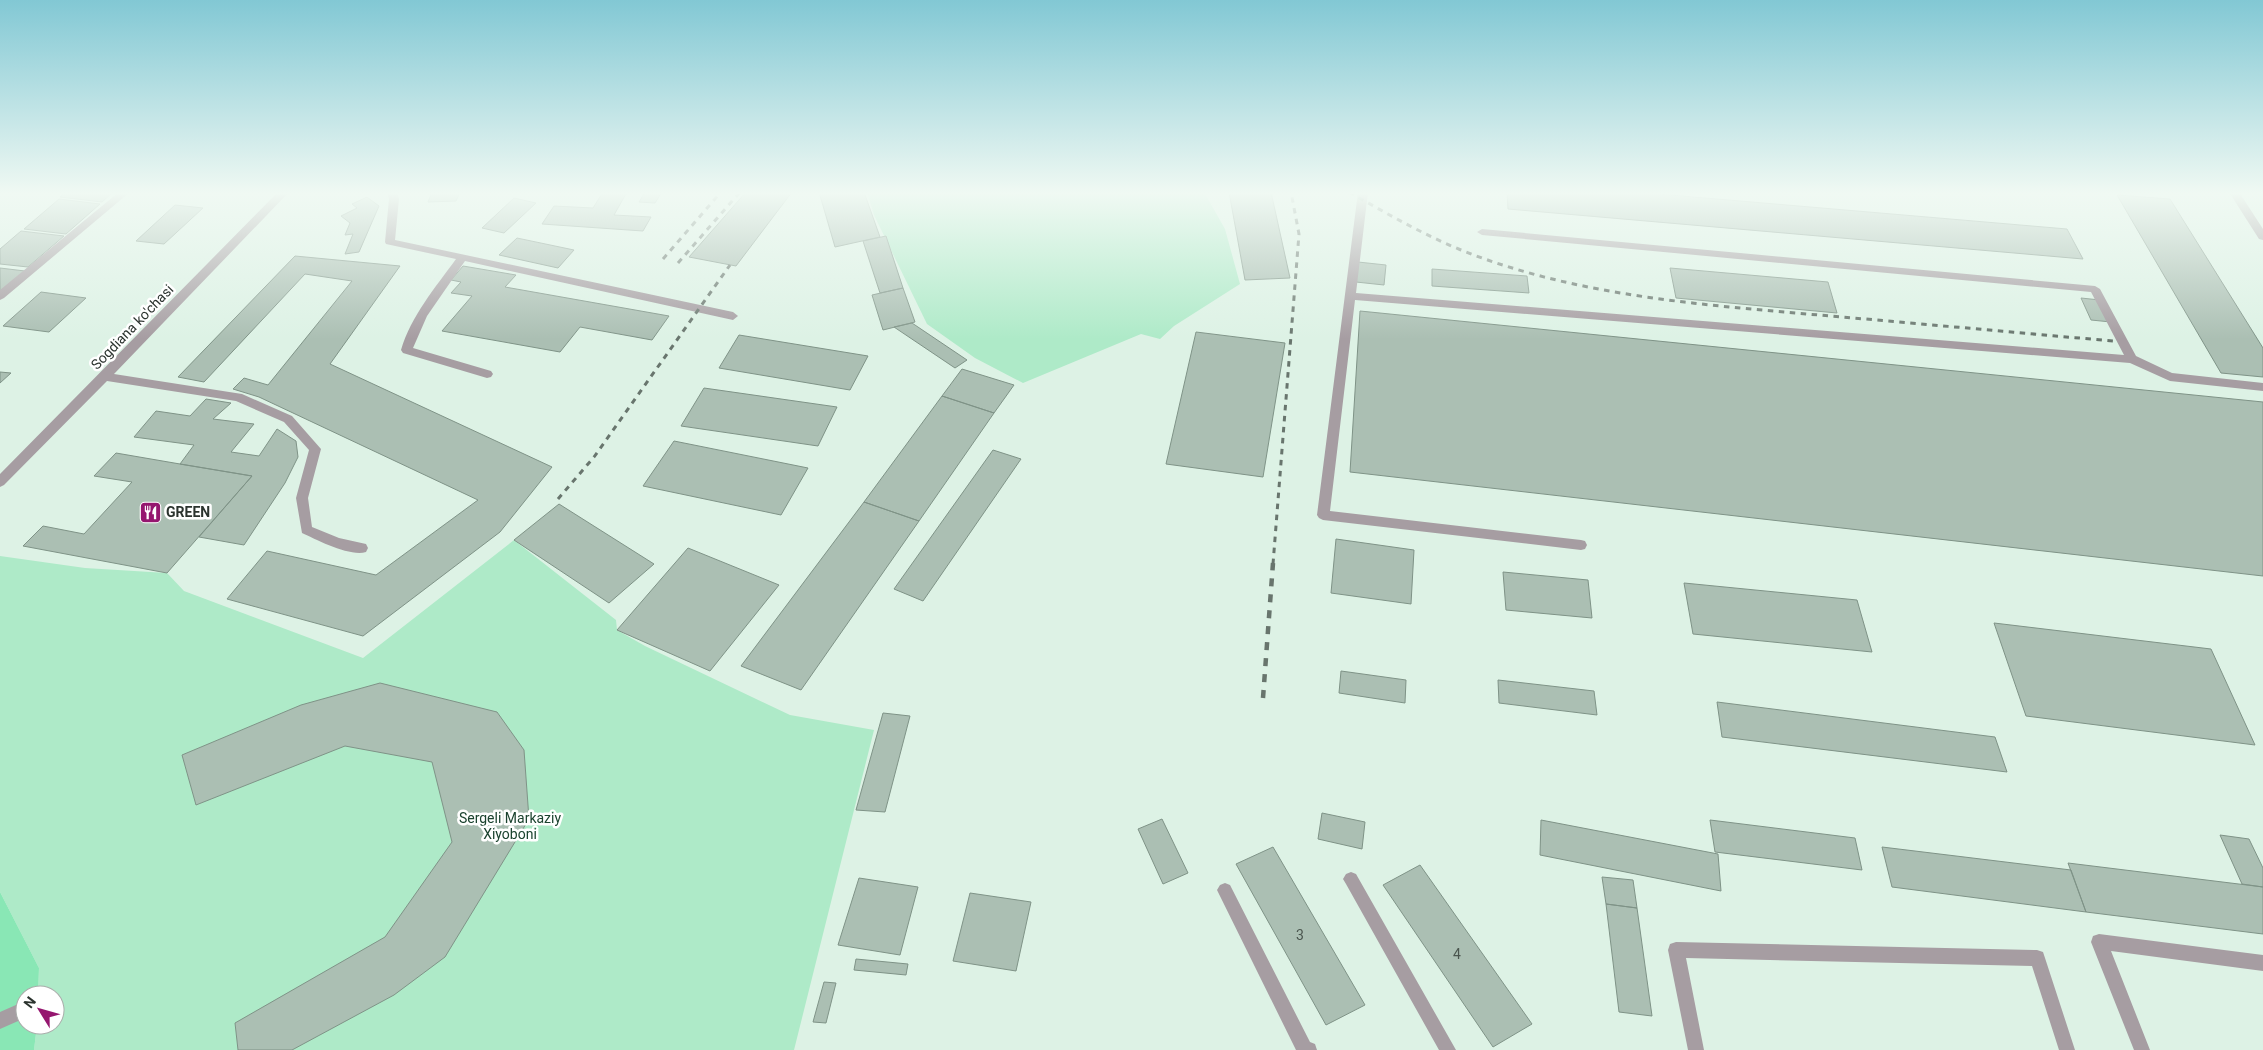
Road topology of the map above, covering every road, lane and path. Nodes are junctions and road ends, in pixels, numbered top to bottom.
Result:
1 (66, 241) edge
2 (237, 241) edge
3 (390, 241) edge
4 (1357, 241) edge
5 (1579, 241) edge
6 (462, 258) junction
7 (0, 296) edge
8 (1350, 296) junction
9 (734, 316) dead end
10 (2132, 359) junction
11 (488, 374) dead end
12 (105, 377) junction
13 (2263, 387) edge
14 (0, 482) edge
15 (1581, 545) dead end
16 (362, 548) dead end
17 (1351, 878) dead end
18 (1225, 890) dead end
19 (2263, 963) edge
20 (15, 1014) edge
21 (0, 1021) edge
22 (1309, 1050) edge
23 (1448, 1050) edge
24 (1696, 1050) edge
25 (2067, 1050) edge
26 (2142, 1050) edge

1 - 7 street
2 - 12 street, Sogdiana ko'chasi
3 - 6 street
4 - 8 street
5 - 10 street
6 - 9 street
6 - 11 street
8 - 10 street
8 - 15 street
10 - 13 street
12 - 14 street, Sogdiana ko'chasi
12 - 16 street
17 - 23 street
18 - 22 street
19 - 26 street
20 - 21 street
24 - 25 street

